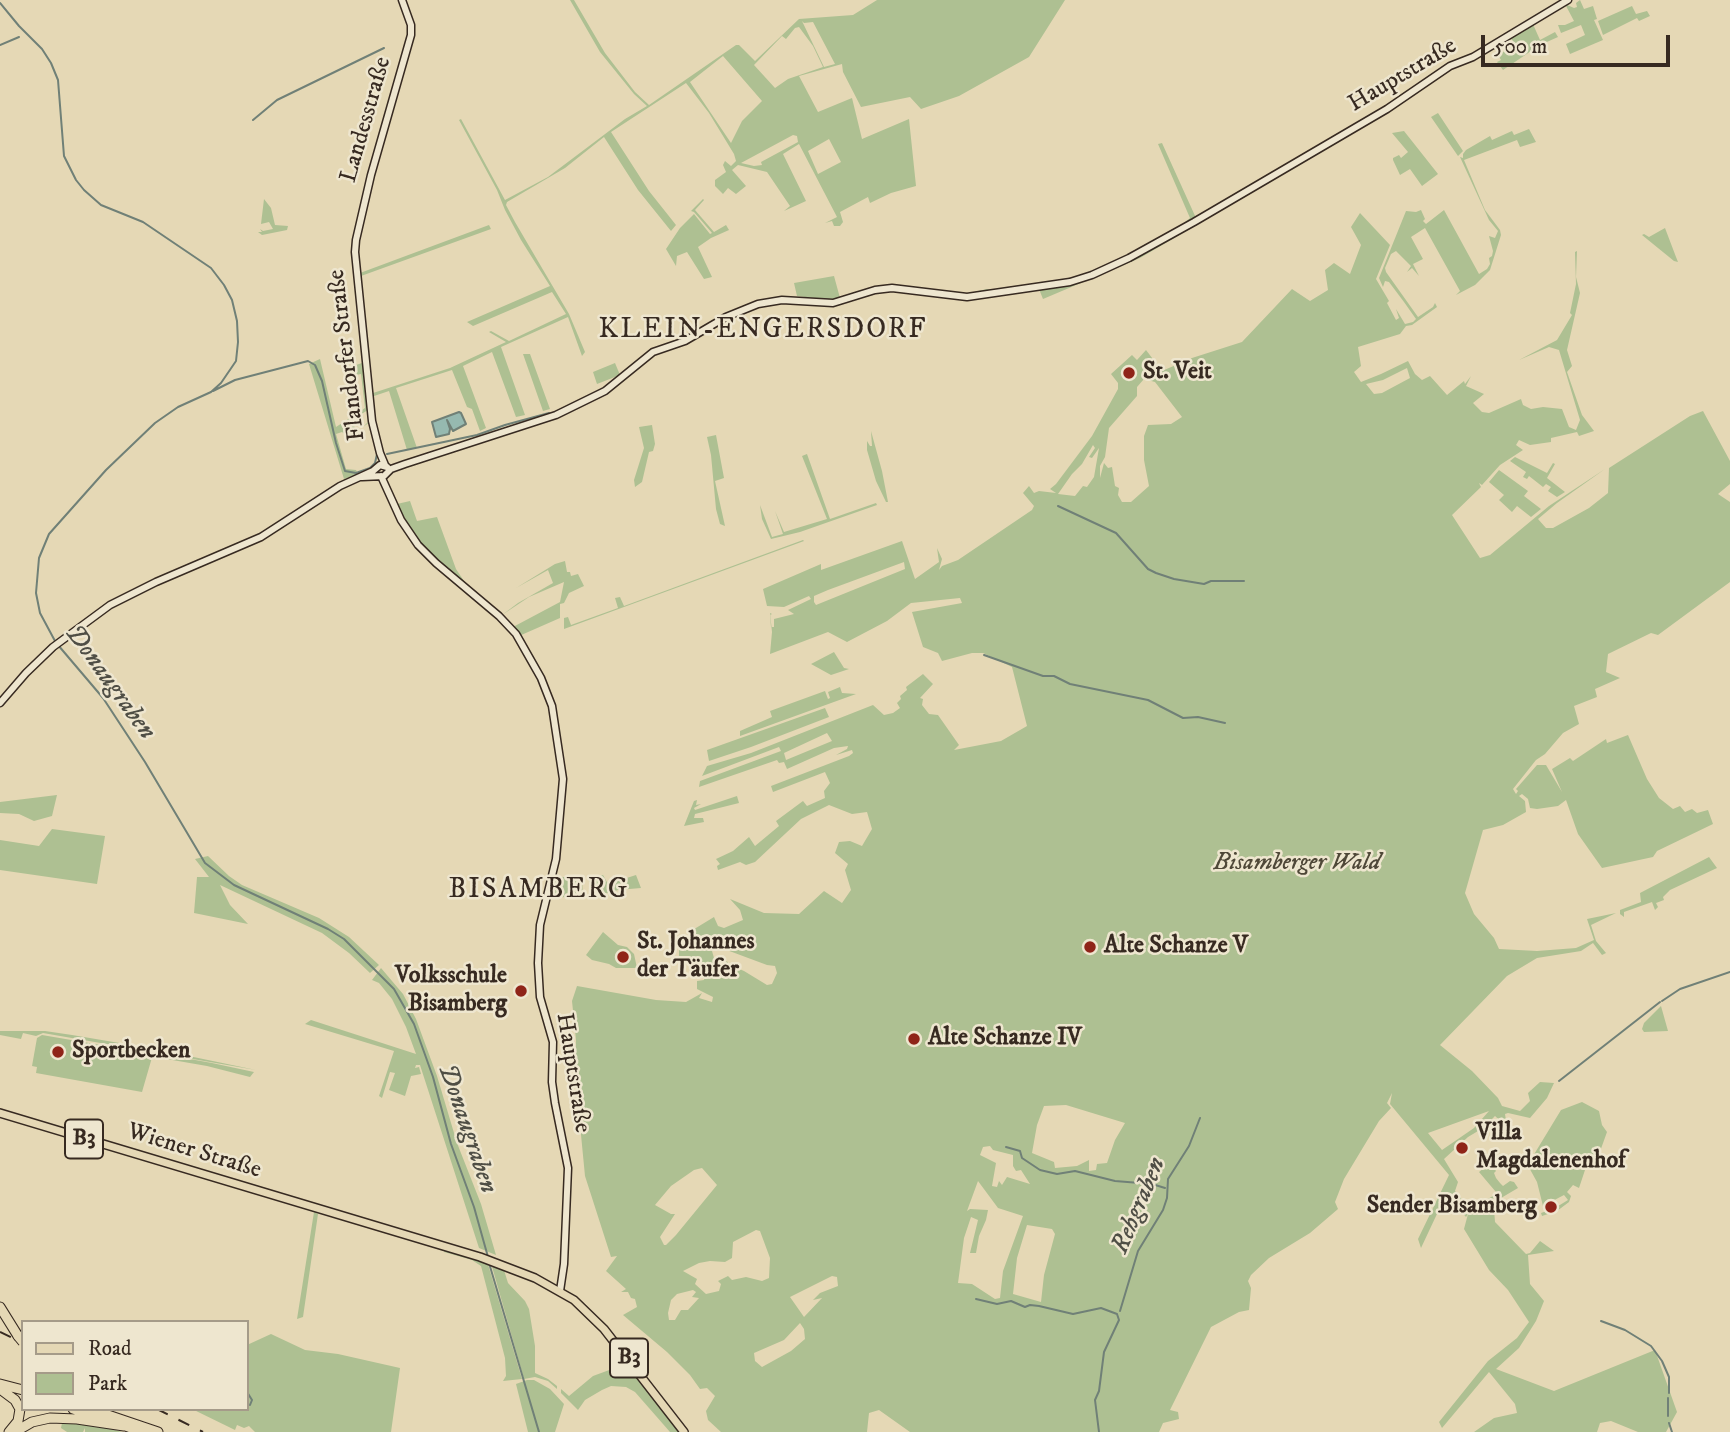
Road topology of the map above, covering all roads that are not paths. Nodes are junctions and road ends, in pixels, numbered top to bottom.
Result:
1 (402, 0) edge
2 (1568, 0) edge
3 (355, 252) joint
4 (383, 470) junction
5 (0, 702) edge
6 (0, 1113) edge
7 (561, 1292) junction
8 (0, 1307) edge
9 (20, 1339) edge
10 (0, 1384) edge
11 (0, 1389) edge
12 (21, 1391) edge
13 (21, 1392) edge
14 (79, 1411) edge
15 (95, 1411) edge
16 (110, 1411) edge
17 (124, 1426) junction
18 (141, 1429) edge
19 (9, 1432) edge
20 (15, 1432) edge
21 (158, 1432) edge
22 (684, 1432) edge

1 - 3 main road, Landesstraße
2 - 4 main road, Hauptstraße
3 - 4 main road, Flandorfer Straße
4 - 5 main road
4 - 7 main road, Hauptstraße
6 - 7 main road, Wiener Straße / B3
7 - 22 main road, B3
8 - 9 highway
10 - 12 highway
11 - 13 highway
11 - 19 highway
14 - 17 highway
15 - 18 highway
16 - 18 highway
17 - 18 highway
17 - 20 highway
18 - 21 highway

